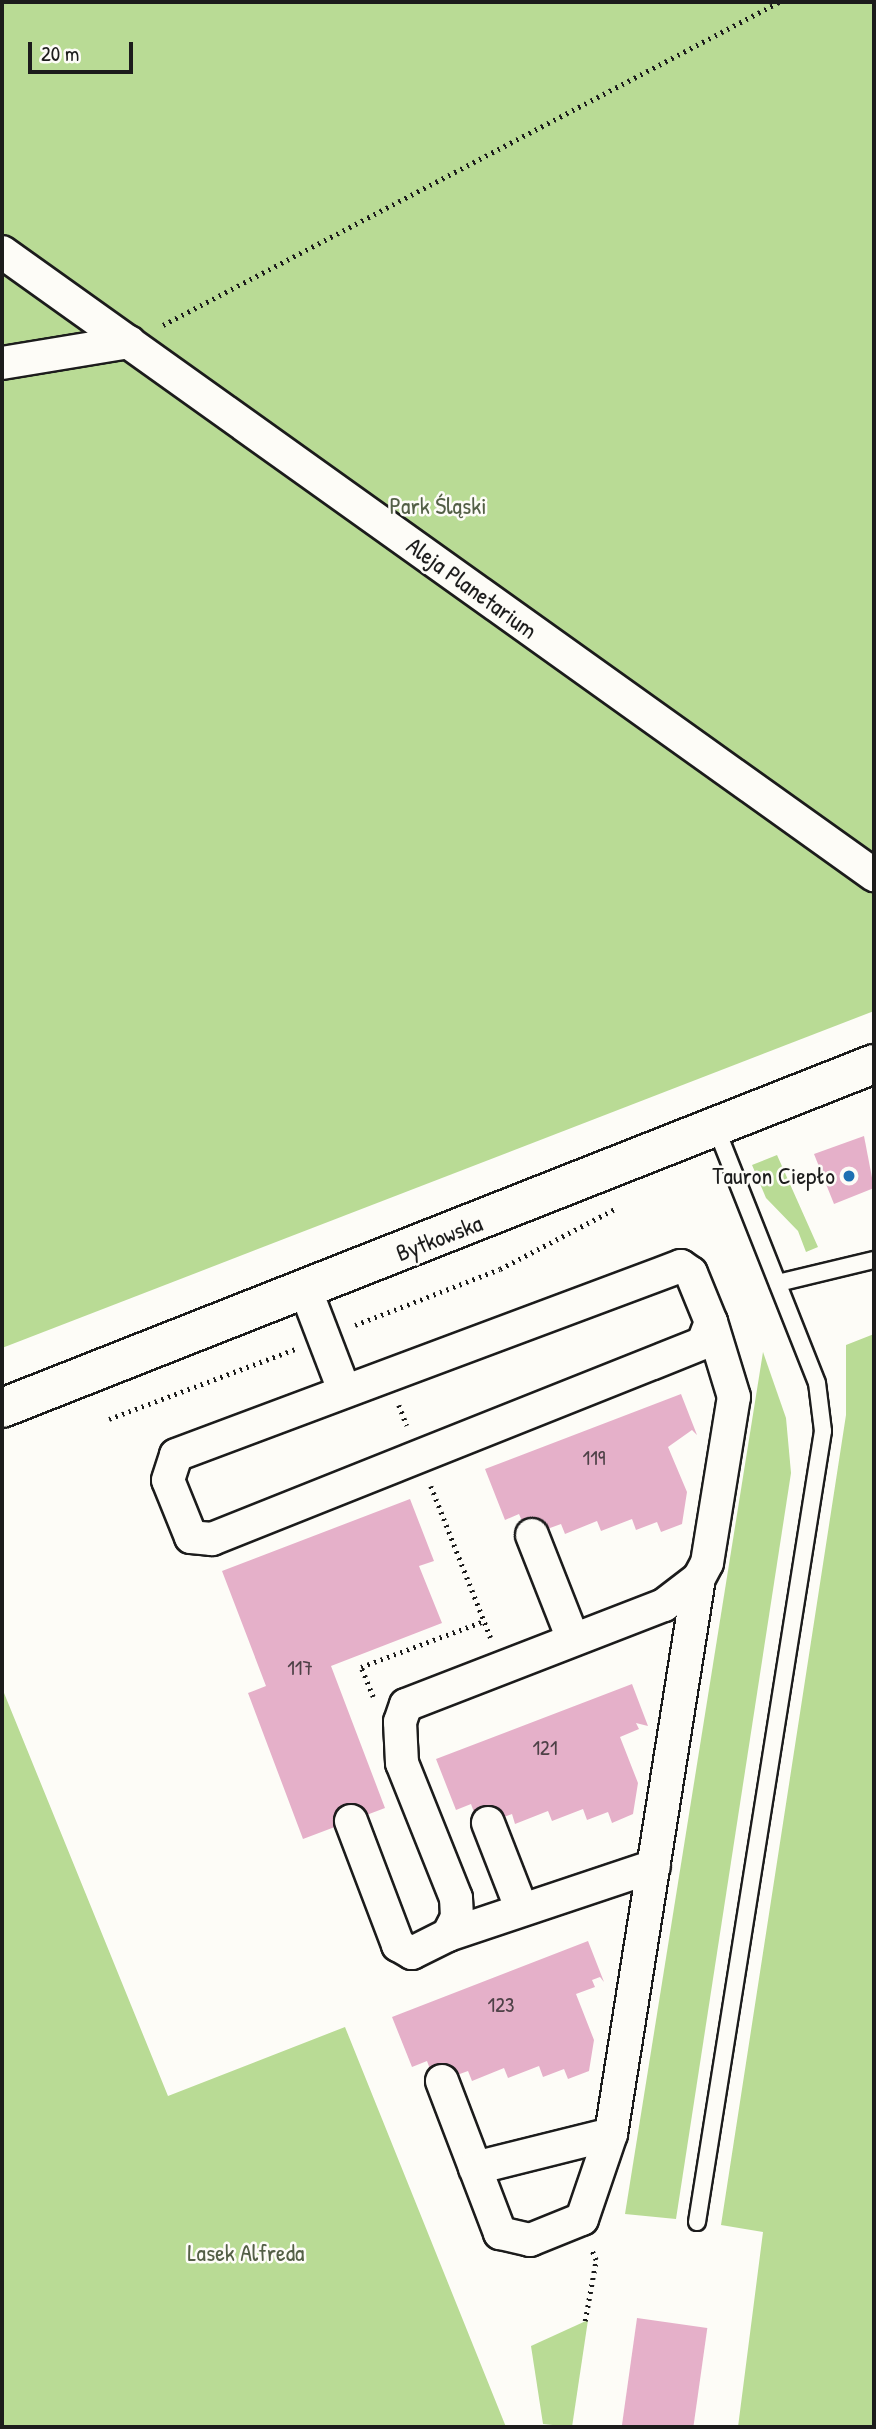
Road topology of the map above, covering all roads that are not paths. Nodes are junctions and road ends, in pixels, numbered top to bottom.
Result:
1 (2, 251) edge
2 (129, 342) junction
3 (2, 363) edge
4 (874, 875) edge
5 (874, 1064) edge
6 (715, 1126) junction
7 (874, 1260) edge
8 (778, 1283) junction
9 (306, 1291) junction
10 (711, 1322) junction
11 (344, 1390) junction
12 (2, 1408) edge
13 (533, 1535) dead end
14 (699, 1578) junction
15 (573, 1639) junction
16 (351, 1821) dead end
17 (488, 1823) dead end
18 (654, 1866) junction
19 (522, 1910) junction
20 (448, 1935) junction
21 (442, 2081) dead end
22 (611, 2134) junction
23 (475, 2168) junction
24 (697, 2222) dead end

1 - 2 street, Aleja Planetarium
2 - 3 street
2 - 4 street, Aleja Planetarium
5 - 6 street, Bytkowska
6 - 8 lane
6 - 9 street, Bytkowska
7 - 8 lane
8 - 24 lane
9 - 11 street
9 - 12 street, Bytkowska
10 - 11 street
10 - 11 street
10 - 14 street
13 - 15 street
14 - 15 street
14 - 18 street
15 - 20 street
16 - 20 street
17 - 19 street
18 - 19 street
18 - 22 street
19 - 20 street
21 - 23 street
22 - 23 street
22 - 23 street

